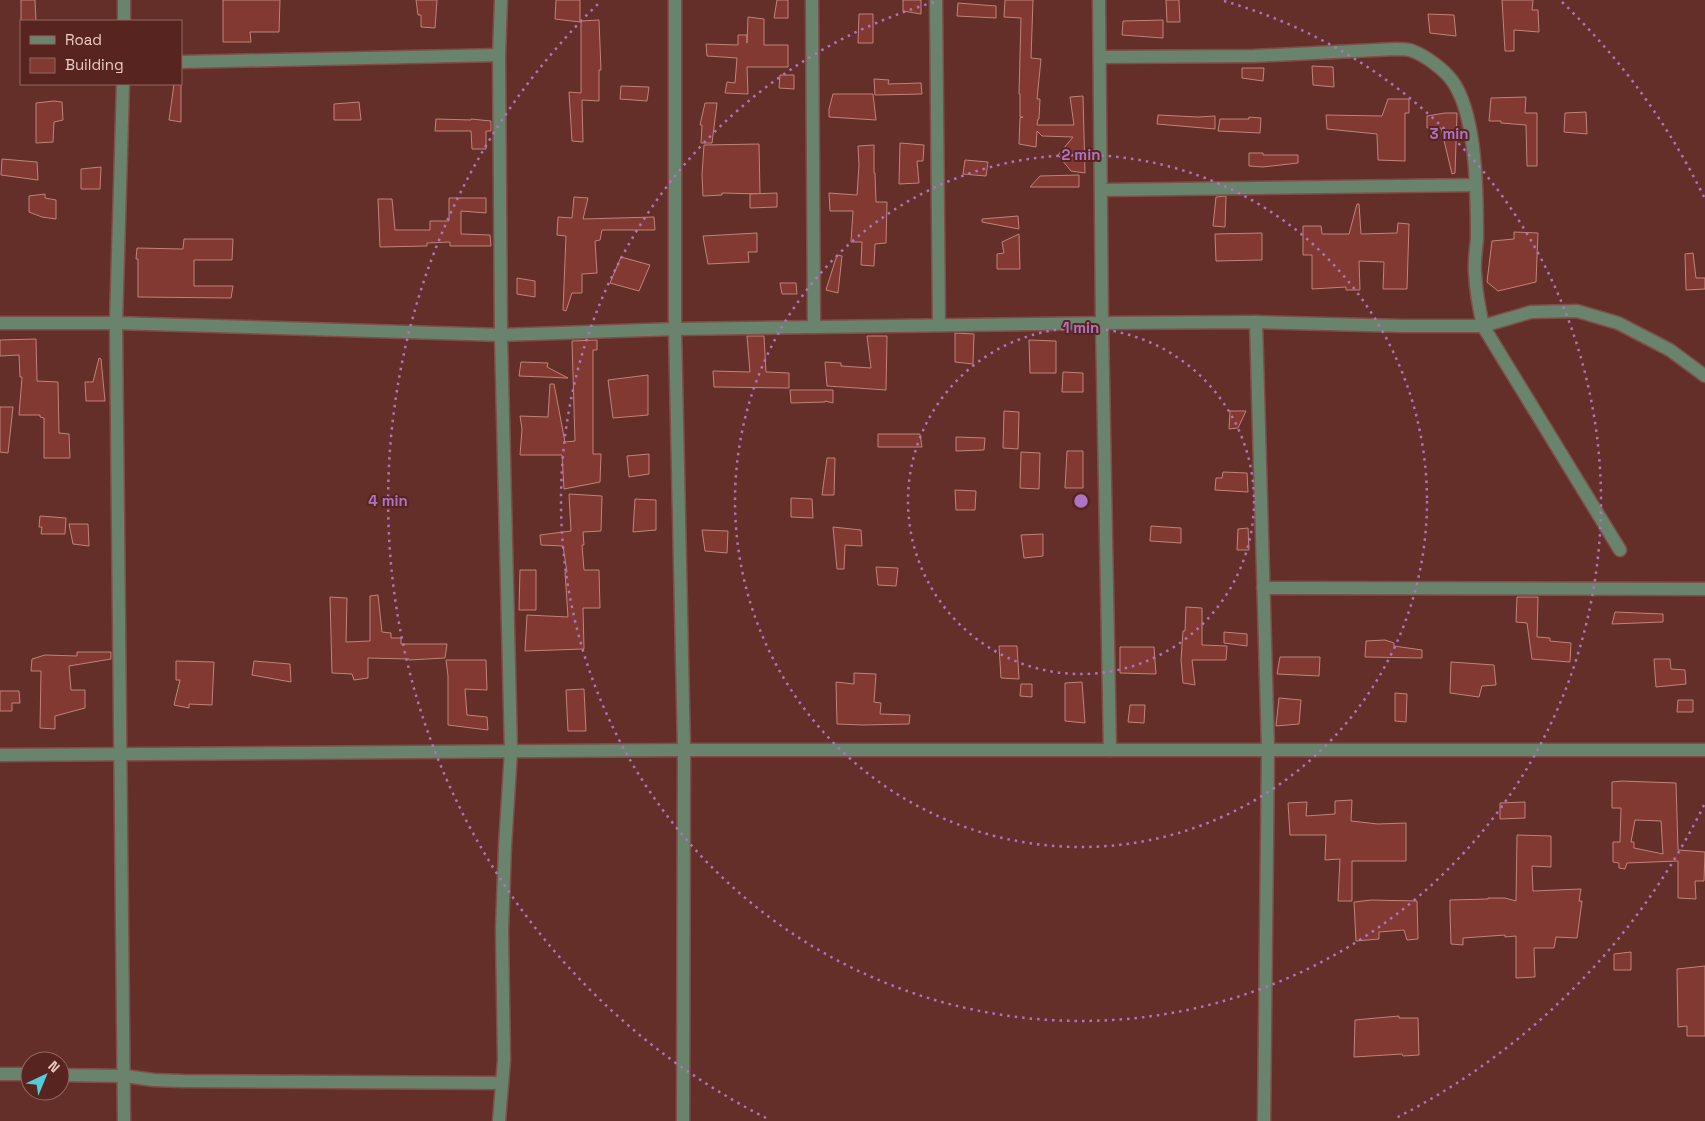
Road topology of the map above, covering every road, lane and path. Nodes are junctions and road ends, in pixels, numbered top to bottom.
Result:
1 (124, 0) edge
2 (502, 0) edge
3 (676, 0) edge
4 (812, 0) edge
5 (936, 0) edge
6 (1099, 0) edge
7 (124, 20) edge
8 (499, 55) junction
9 (1101, 57) junction
10 (182, 62) edge
11 (123, 85) edge
12 (1475, 186) junction
13 (1102, 190) junction
14 (1256, 322) junction
15 (0, 323) edge
16 (116, 323) junction
17 (1102, 323) junction
18 (939, 325) junction
19 (1483, 326) junction
20 (814, 327) junction
21 (675, 328) junction
22 (501, 335) junction
23 (1705, 376) edge
24 (1620, 550) dead end
25 (1263, 588) junction
26 (1705, 589) edge
27 (1268, 749) junction
28 (684, 750) junction
29 (1110, 750) junction
30 (1705, 750) edge
31 (512, 752) junction
32 (0, 754) edge
33 (122, 754) junction
34 (0, 1074) edge
35 (20, 1074) edge
36 (70, 1075) edge
37 (125, 1076) junction
38 (501, 1083) junction
39 (124, 1121) edge
40 (498, 1121) edge
41 (683, 1121) edge
42 (1264, 1121) edge

1 - 7 street
2 - 8 street
3 - 21 street
4 - 20 street
5 - 18 street
6 - 9 street
8 - 10 street
8 - 22 street
9 - 12 street
9 - 13 street
11 - 16 street
12 - 13 street
12 - 19 street
13 - 17 street
14 - 17 street
14 - 19 street
14 - 25 street
15 - 16 street
16 - 22 street
16 - 33 street
17 - 18 street
17 - 29 street
18 - 20 street
19 - 23 street
19 - 24 street
20 - 21 street
21 - 22 street
21 - 28 street
22 - 31 street
25 - 26 street
25 - 27 street
27 - 29 street
27 - 30 street
27 - 42 street
28 - 29 street
28 - 31 street
28 - 41 street
31 - 33 street
31 - 38 street
32 - 33 street
33 - 37 street
34 - 35 street
36 - 37 street
37 - 38 street
37 - 39 street
38 - 40 street

